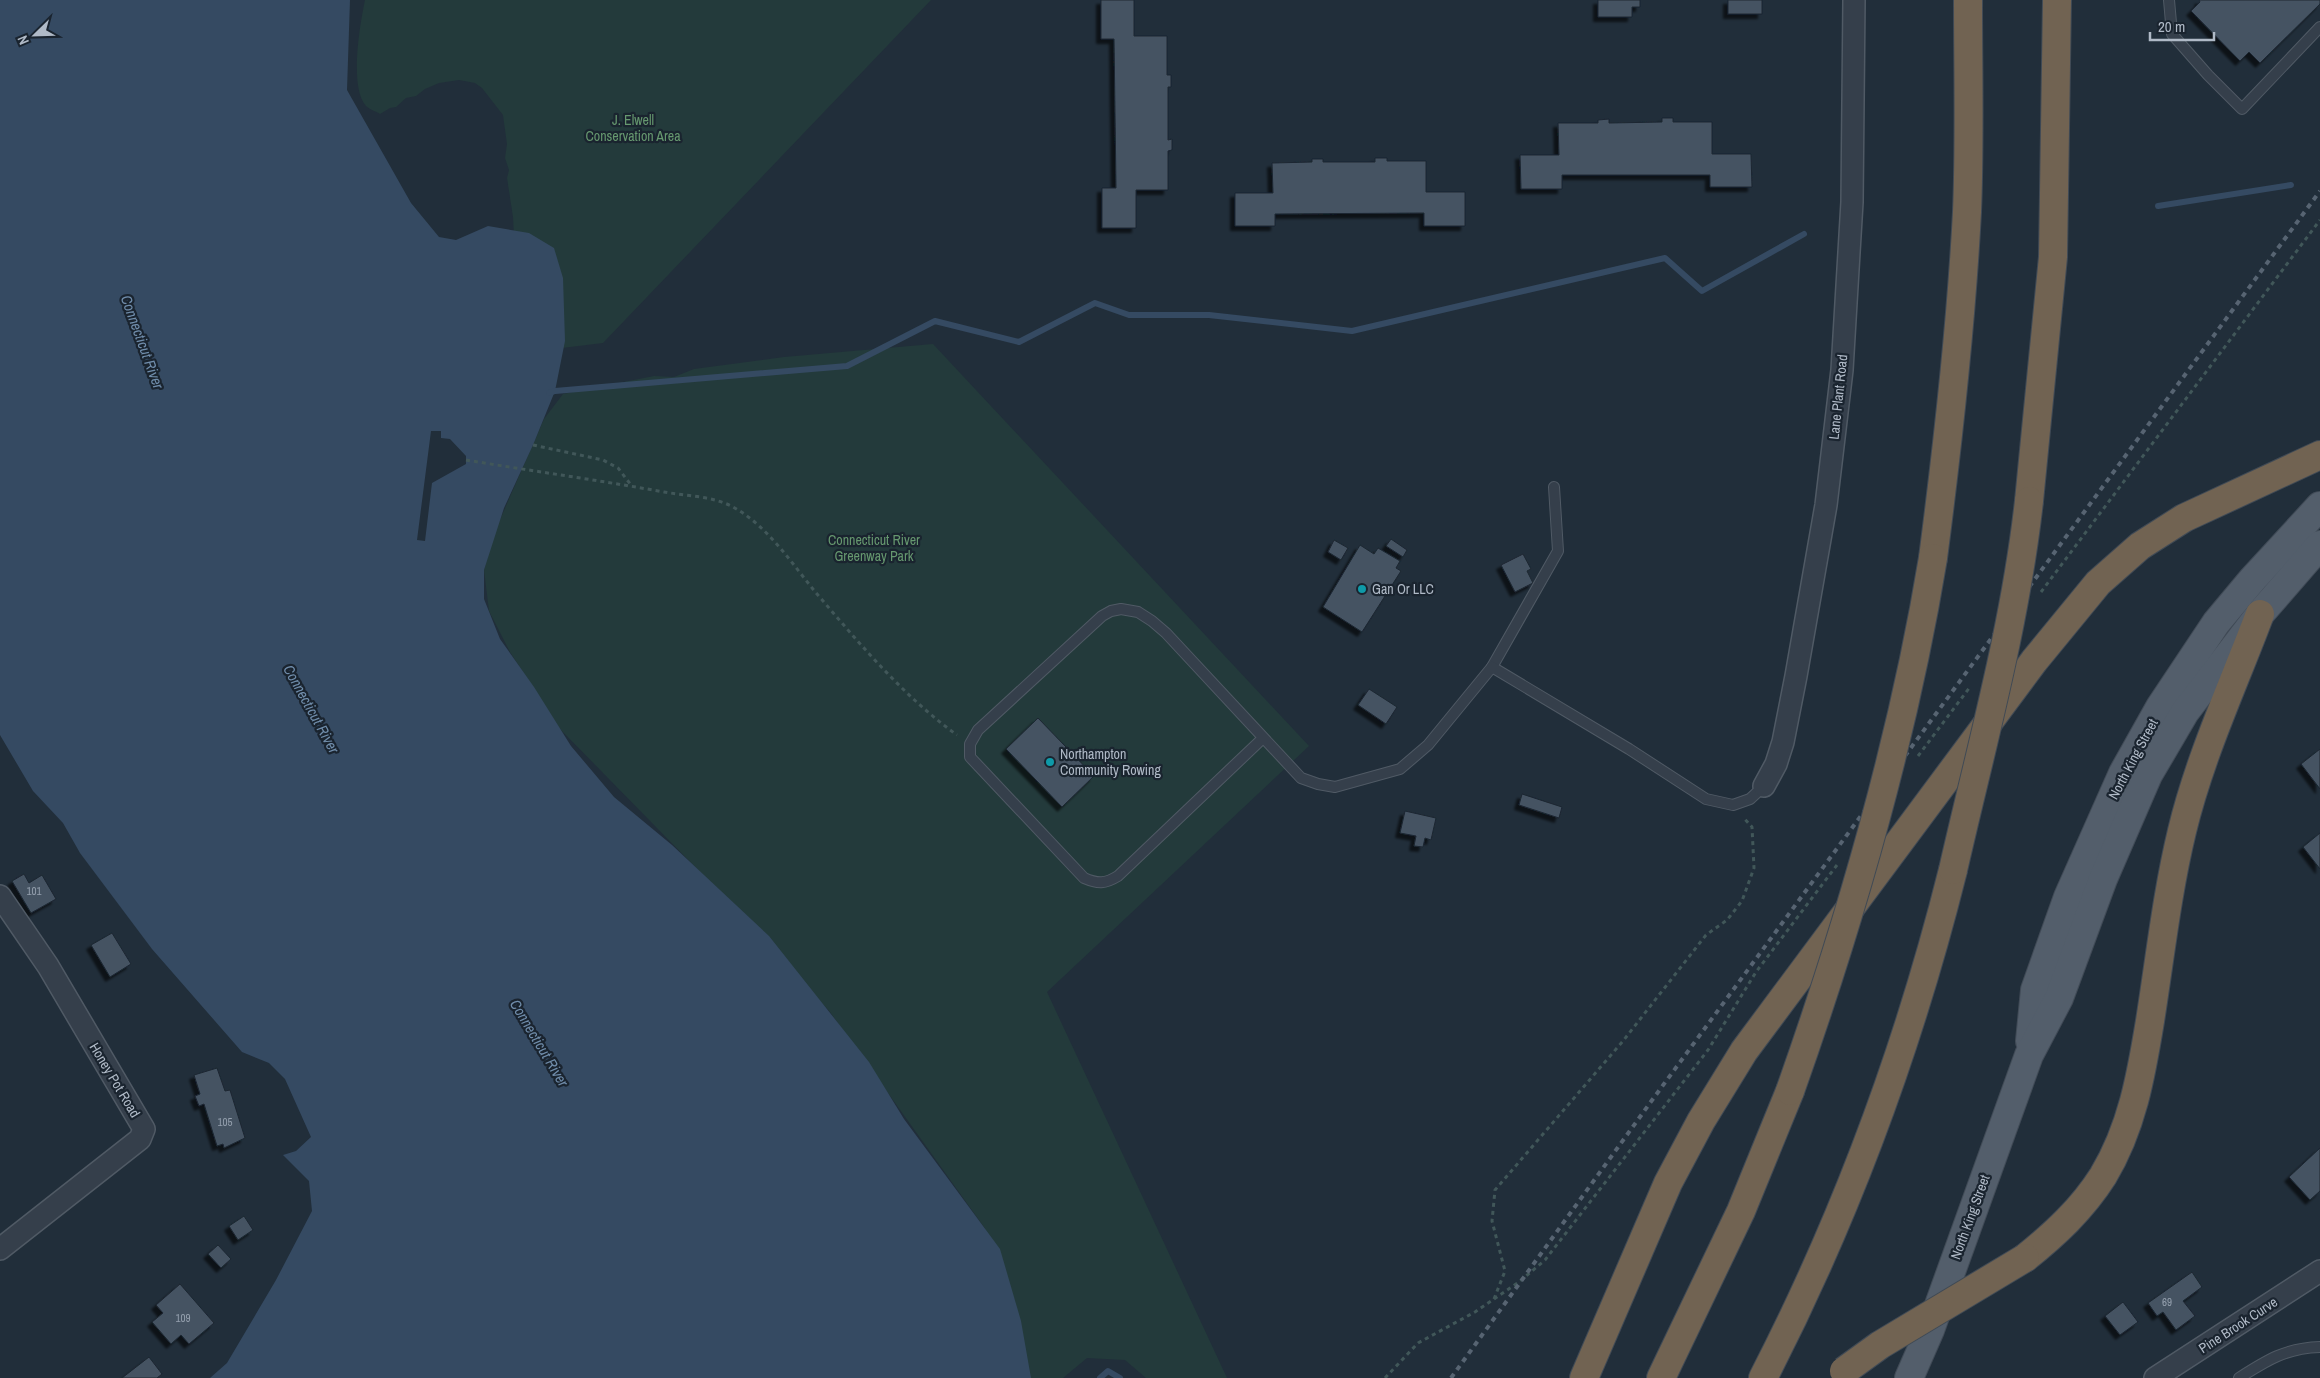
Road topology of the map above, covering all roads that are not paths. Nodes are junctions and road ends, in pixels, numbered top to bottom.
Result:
1 (1854, 0) edge
2 (1968, 0) edge
3 (2057, 0) edge
4 (2169, 0) edge
5 (2320, 27) edge
6 (2320, 455) edge
7 (1554, 487) dead end
8 (2320, 506) edge
9 (2320, 545) edge
10 (2260, 614) junction
11 (1492, 667) junction
12 (1262, 739) junction
13 (1764, 786) joint
14 (0, 896) edge
15 (2029, 1055) junction
16 (0, 1249) edge
17 (2320, 1271) edge
18 (2320, 1347) edge
19 (1840, 1374) edge
20 (1584, 1378) edge
21 (1661, 1378) edge
22 (1763, 1378) edge
23 (1909, 1378) edge
24 (2156, 1378) edge
25 (2239, 1378) edge

1 - 13 street, Lane Plant Road
2 - 21 highway, bridge
3 - 22 highway, bridge
4 - 5 lane
6 - 20 highway
7 - 11 lane
8 - 15 main road, North King Street
9 - 10 main road, North King Street
10 - 15 main road, North King Street
10 - 19 highway, bridge
11 - 12 lane
11 - 13 lane
12 - 12 lane
14 - 16 street, Honey Pot Road
15 - 23 main road, North King Street
17 - 24 street, Pine Brook Curve
18 - 25 lane

